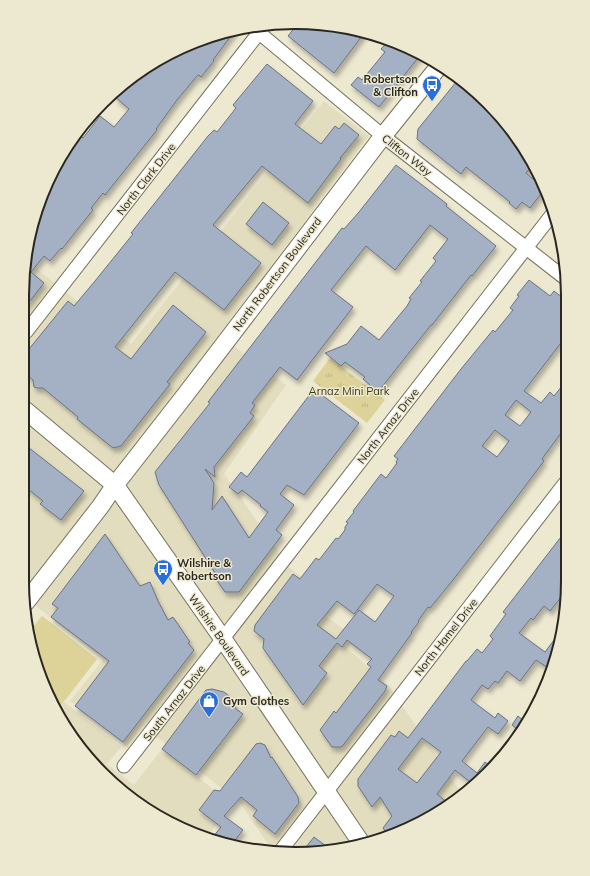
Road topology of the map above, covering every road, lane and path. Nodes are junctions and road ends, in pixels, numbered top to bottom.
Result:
1 (261, 31) edge
2 (255, 32) edge
3 (436, 70) edge
4 (383, 136) junction
5 (550, 218) edge
6 (526, 247) junction
7 (560, 274) edge
8 (29, 328) edge
9 (29, 413) edge
10 (115, 485) junction
11 (561, 488) edge
12 (30, 597) edge
13 (223, 639) junction
14 (124, 766) dead end
15 (327, 790) junction
16 (359, 839) edge
17 (284, 846) edge

1 - 4 street, Clifton Way
2 - 8 street, North Clark Drive
3 - 4 main road, North Robertson Boulevard
4 - 6 street, Clifton Way
4 - 10 main road, North Robertson Boulevard
5 - 6 street, North Arnaz Drive
6 - 7 street, Clifton Way
6 - 13 street, North Arnaz Drive
9 - 10 main road, Wilshire Boulevard
10 - 12 main road, North Robertson Boulevard
10 - 13 main road, Wilshire Boulevard
11 - 15 street, North Hamel Drive
13 - 14 street, South Arnaz Drive
13 - 15 main road, Wilshire Boulevard
15 - 16 main road, Wilshire Boulevard
15 - 17 street, North Hamel Drive

